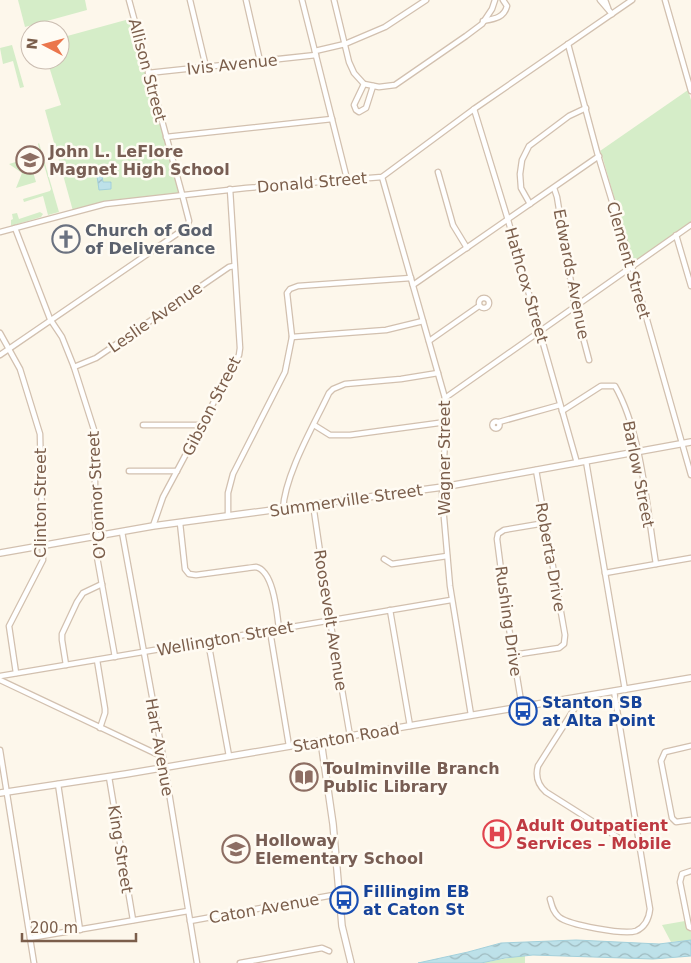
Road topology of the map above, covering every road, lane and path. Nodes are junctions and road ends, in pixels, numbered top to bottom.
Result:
1 (129, 0) edge
2 (190, 0) edge
3 (246, 0) edge
4 (302, 0) edge
5 (334, 0) edge
6 (426, 0) edge
7 (495, 0) edge
8 (503, 0) edge
9 (600, 0) edge
10 (606, 0) edge
11 (632, 0) edge
12 (665, 0) edge
13 (608, 8) junction
14 (612, 14) junction
15 (483, 21) junction
16 (345, 44) junction
17 (568, 44) junction
18 (315, 53) junction
19 (260, 61) junction
20 (206, 67) junction
21 (148, 73) junction
22 (364, 84) junction
23 (373, 86) junction
24 (691, 91) edge
25 (586, 108) junction
26 (474, 109) junction
27 (332, 119) junction
28 (166, 137) junction
29 (599, 156) junction
30 (438, 172) dead end
31 (382, 176) junction
32 (348, 179) junction
33 (554, 188) junction
34 (230, 189) junction
35 (182, 194) junction
36 (530, 204) junction
37 (508, 220) junction
38 (691, 225) edge
39 (15, 228) junction
40 (0, 232) edge
41 (676, 235) junction
42 (466, 248) junction
43 (234, 266) junction
44 (632, 267) junction
45 (411, 278) junction
46 (413, 286) junction
47 (691, 286) edge
48 (479, 306) dead end
49 (574, 307) junction
50 (50, 319) junction
51 (423, 321) junction
52 (540, 332) junction
53 (0, 333) edge
54 (292, 337) junction
55 (429, 341) junction
56 (8, 349) junction
57 (0, 355) edge
58 (589, 360) dead end
59 (74, 368) junction
60 (438, 373) junction
61 (445, 398) junction
62 (560, 405) junction
63 (562, 411) junction
64 (446, 422) junction
65 (499, 422) dead end
66 (143, 425) dead end
67 (202, 425) junction
68 (314, 425) junction
69 (691, 442) edge
70 (682, 444) junction
71 (638, 452) junction
72 (586, 461) junction
73 (577, 462) junction
74 (536, 470) junction
75 (129, 471) dead end
76 (177, 471) junction
77 (691, 475) edge
78 (443, 488) junction
79 (313, 504) junction
80 (283, 509) junction
81 (228, 516) junction
82 (180, 523) junction
83 (545, 523) junction
84 (153, 526) junction
85 (122, 532) junction
86 (96, 536) junction
87 (42, 546) junction
88 (0, 553) edge
89 (447, 556) junction
90 (691, 558) edge
91 (384, 559) dead end
92 (656, 564) junction
93 (605, 573) junction
94 (102, 584) junction
95 (451, 600) junction
96 (390, 610) junction
97 (330, 620) junction
98 (279, 629) junction
99 (270, 631) junction
100 (208, 641) junction
101 (143, 652) junction
102 (513, 655) junction
103 (115, 657) junction
104 (97, 660) junction
105 (66, 665) junction
106 (16, 673) junction
107 (0, 676) edge
108 (691, 678) edge
109 (0, 680) edge
110 (625, 690) junction
111 (614, 692) junction
112 (579, 697) junction
113 (522, 707) junction
114 (471, 716) junction
115 (410, 726) junction
116 (100, 728) junction
117 (350, 736) junction
118 (321, 741) junction
119 (289, 746) junction
120 (691, 746) edge
121 (0, 750) edge
122 (229, 756) junction
123 (163, 757) junction
124 (164, 767) junction
125 (110, 777) junction
126 (58, 784) junction
127 (3, 792) edge
128 (691, 820) edge
129 (639, 847) junction
130 (691, 871) edge
131 (339, 894) junction
132 (550, 899) dead end
133 (188, 911) junction
134 (133, 920) junction
135 (190, 921) junction
136 (690, 927) edge
137 (80, 930) junction
138 (30, 938) junction
139 (329, 951) dead end
140 (351, 960) edge
141 (34, 963) edge
142 (197, 963) edge
143 (240, 963) edge

1 - 21 street, Allison Street
2 - 20 street
3 - 19 street
4 - 18 street
5 - 16 street
6 - 16 street, Ivis Avenue
7 - 15 street
8 - 15 street
9 - 13 street
10 - 13 street
11 - 14 street, Donald Street
12 - 24 street
13 - 14 street
14 - 17 street, Donald Street
15 - 23 street
16 - 18 street, Ivis Avenue
16 - 22 street
17 - 25 street, Clement Street
17 - 26 street, Donald Street
18 - 19 street, Ivis Avenue
18 - 27 street
19 - 20 street, Ivis Avenue
20 - 21 street, Ivis Avenue
21 - 28 street, Allison Street
22 - 23 street
22 - 23 street
25 - 29 street, Clement Street
25 - 36 street
26 - 31 street, Donald Street
26 - 37 street, Hathcox Street
27 - 28 street
27 - 32 street
28 - 35 street, Allison Street
29 - 33 street
29 - 44 street, Clement Street
30 - 42 street
31 - 32 street, Donald Street
31 - 45 street, Wagner Street
32 - 34 street, Donald Street
33 - 36 street
33 - 49 street, Edwards Avenue
34 - 35 street, Donald Street
34 - 43 street, Gibson Street
35 - 39 street, Donald Street
35 - 50 street, Allison Street
36 - 37 street
37 - 42 street
37 - 52 street, Hathcox Street
38 - 41 street
39 - 40 street, Donald Street
39 - 50 street, O'Connor Street
41 - 44 street
41 - 47 street
42 - 46 street
43 - 59 street, Leslie Avenue
43 - 67 street, Gibson Street
44 - 49 street
44 - 70 street, Clement Street
45 - 46 street, Wagner Street
45 - 54 street
46 - 51 street, Wagner Street
48 - 55 street
49 - 52 street
49 - 58 street, Edwards Avenue
50 - 56 street
50 - 59 street, O'Connor Street
51 - 54 street
51 - 55 street, Wagner Street
52 - 61 street
52 - 62 street, Hathcox Street
53 - 56 street, Clinton Street
54 - 81 street
55 - 60 street, Wagner Street
56 - 57 street
56 - 87 street, Clinton Street
59 - 86 street, O'Connor Street
60 - 61 street, Wagner Street
60 - 68 street
61 - 64 street, Wagner Street
62 - 63 street, Hathcox Street
62 - 65 street
63 - 71 street, Barlow Street
63 - 73 street, Hathcox Street
64 - 68 street
64 - 78 street, Wagner Street
66 - 67 street
67 - 76 street, Gibson Street
68 - 80 street
69 - 70 street, Summerville Street
70 - 71 street, Summerville Street
70 - 77 street, Clement Street
71 - 72 street, Summerville Street
71 - 92 street, Barlow Street
72 - 73 street, Summerville Street
72 - 93 street
73 - 74 street, Summerville Street
74 - 78 street, Summerville Street
74 - 83 street, Roberta Drive
75 - 76 street
76 - 84 street, Gibson Street
78 - 79 street, Summerville Street
78 - 89 street, Wagner Street
79 - 80 street, Summerville Street
79 - 97 street, Roosevelt Avenue
80 - 81 street, Summerville Street
81 - 82 street, Summerville Street
82 - 84 street, Summerville Street
82 - 98 street
83 - 102 street, Rushing Drive
83 - 102 street, Roberta Drive
84 - 85 street, Summerville Street
85 - 86 street, Summerville Street
85 - 101 street, Hart Avenue
86 - 87 street, Summerville Street
86 - 94 street, O'Connor Street
87 - 88 street, Summerville Street
87 - 106 street, Clinton Street
89 - 91 street
89 - 95 street, Wagner Street
90 - 92 street
92 - 93 street
93 - 110 street
94 - 103 street, O'Connor Street
94 - 105 street
95 - 96 street, Wellington Street
95 - 114 street, Wagner Street
96 - 97 street, Wellington Street
96 - 115 street
97 - 98 street, Wellington Street
97 - 117 street, Roosevelt Avenue
98 - 99 street, Wellington Street
99 - 100 street, Wellington Street
99 - 119 street
100 - 101 street, Wellington Street
100 - 122 street
101 - 103 street, Wellington Street
101 - 123 street, Hart Avenue
102 - 113 street, Rushing Drive
103 - 104 street, Wellington Street
104 - 105 street, Wellington Street
104 - 116 street
105 - 106 street, Wellington Street
106 - 107 street, Wellington Street
108 - 110 street, Stanton Road
109 - 116 street
110 - 111 street, Stanton Road
111 - 112 street, Stanton Road
111 - 129 street
112 - 113 street, Stanton Road
112 - 129 street
113 - 114 street, Stanton Road
114 - 115 street, Stanton Road
115 - 117 street, Stanton Road
116 - 123 street
117 - 118 street, Stanton Road
118 - 119 street, Stanton Road
118 - 131 street
119 - 122 street, Stanton Road
120 - 128 street
121 - 127 street
122 - 124 street, Stanton Road
123 - 124 street, Hart Avenue
124 - 125 street, Stanton Road
124 - 133 street, Hart Avenue
125 - 126 street, Stanton Road
125 - 134 street, King Street
126 - 127 street, Stanton Road
126 - 137 street
127 - 138 street
129 - 132 street
130 - 136 street
131 - 135 street, Caton Avenue
131 - 140 street
133 - 134 street, Caton Avenue
133 - 135 street, Hart Avenue
134 - 137 street, Caton Avenue
135 - 142 street, Hart Avenue
137 - 138 street, Caton Avenue
138 - 141 street
139 - 143 street

